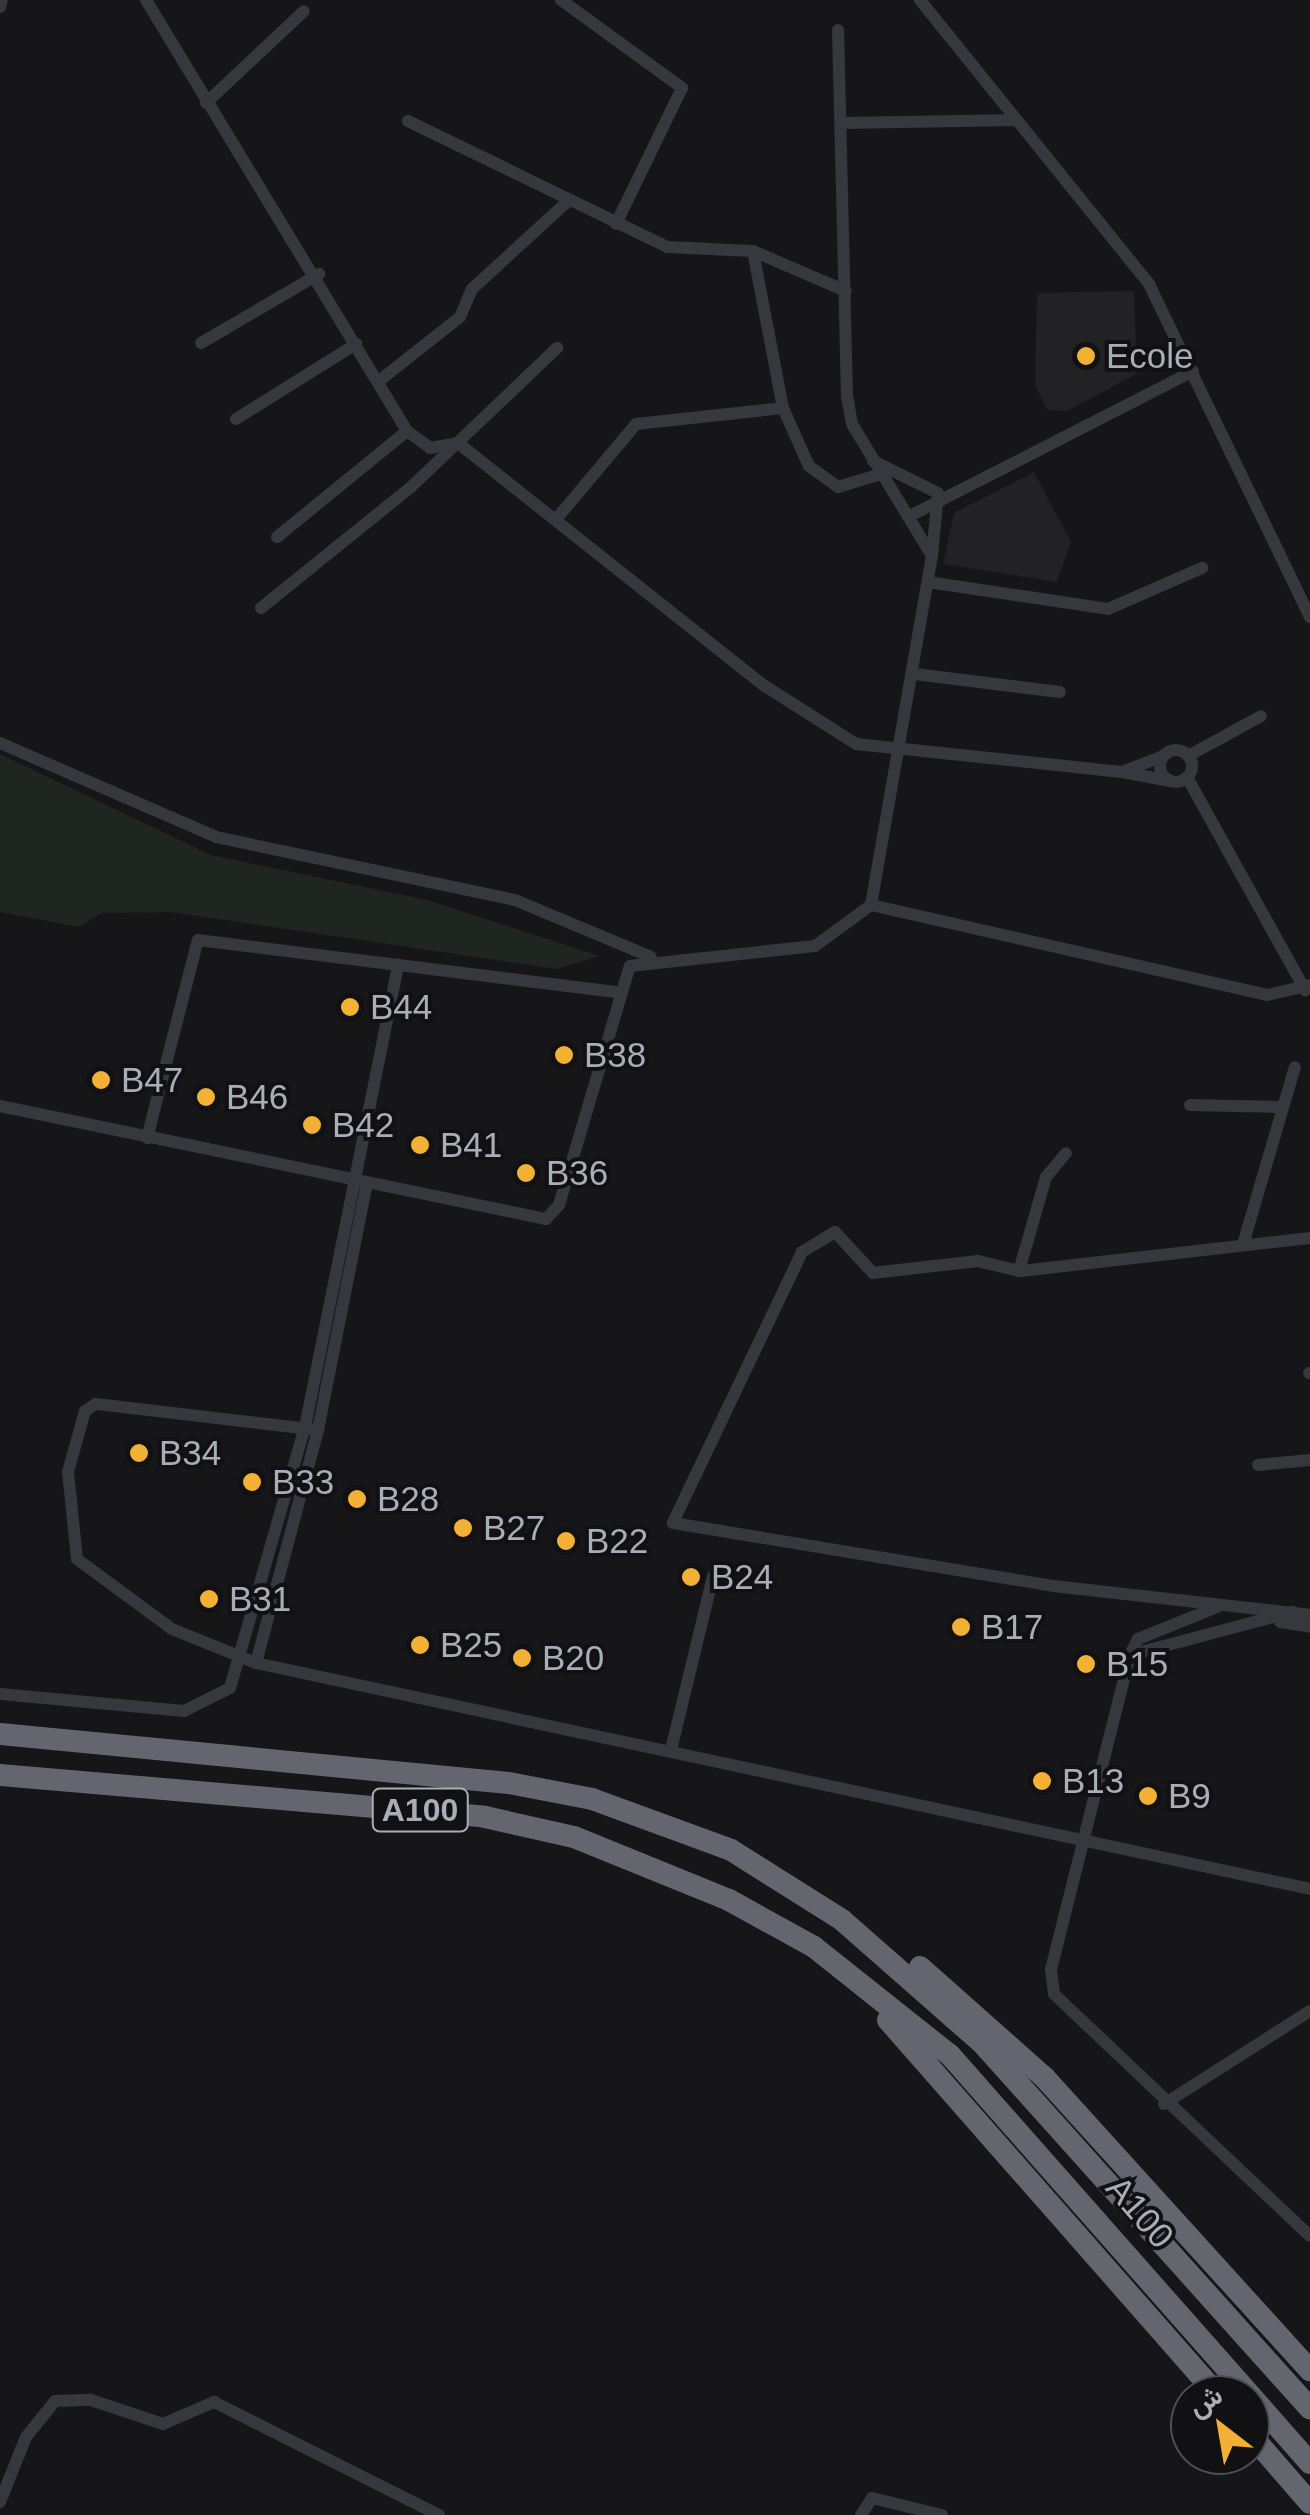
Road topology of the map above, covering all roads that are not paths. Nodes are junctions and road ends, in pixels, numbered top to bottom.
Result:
1 (146, 0) edge
2 (561, 0) edge
3 (920, 0) edge
4 (304, 10) dead end
5 (838, 30) dead end
6 (206, 102) junction
7 (1017, 120) junction
8 (408, 121) dead end
9 (842, 123) junction
10 (568, 202) junction
11 (616, 224) junction
12 (753, 251) junction
13 (319, 274) junction
14 (846, 292) junction
15 (201, 343) dead end
16 (356, 344) junction
17 (557, 348) dead end
18 (1193, 371) junction
19 (379, 381) junction
20 (783, 408) junction
21 (236, 419) dead end
22 (407, 431) junction
23 (458, 442) junction
24 (873, 461) junction
25 (881, 474) junction
26 (941, 500) junction
27 (908, 517) junction
28 (558, 518) junction
29 (277, 536) dead end
30 (932, 556) junction
31 (1202, 568) dead end
32 (928, 582) junction
33 (260, 608) dead end
34 (1310, 618) edge
35 (915, 674) junction
36 (1060, 692) dead end
37 (1260, 716) dead end
38 (0, 743) edge
39 (904, 749) junction
40 (1163, 756) junction
41 (1188, 756) junction
42 (1122, 772) junction
43 (1188, 777) junction
44 (1170, 781) junction
45 (870, 906) junction
46 (651, 958) junction
47 (398, 964) junction
48 (1308, 988) edge
49 (618, 992) junction
50 (1295, 1067) dead end
51 (1190, 1105) dead end
52 (0, 1106) edge
53 (1277, 1107) junction
54 (147, 1138) junction
55 (1066, 1152) dead end
56 (359, 1187) junction
57 (1310, 1238) edge
58 (1244, 1241) junction
59 (1019, 1271) junction
60 (312, 1428) junction
61 (1310, 1460) edge
62 (1258, 1465) dead end
63 (713, 1576) dead end
64 (1222, 1605) junction
65 (1292, 1612) junction
66 (1310, 1615) edge
67 (1280, 1622) junction
68 (1310, 1627) edge
69 (1130, 1655) junction
70 (240, 1658) junction
71 (256, 1663) junction
72 (0, 1694) edge
73 (0, 1734) edge
74 (671, 1750) junction
75 (0, 1775) edge
76 (1082, 1836) junction
77 (790, 1883) junction
78 (1310, 1889) edge
79 (814, 1947) junction
80 (1310, 2011) edge
81 (1164, 2104) junction
82 (1310, 2236) edge
83 (1310, 2370) edge
84 (1200, 2375) edge
85 (1310, 2409) edge
86 (1270, 2457) edge
87 (1310, 2463) edge
88 (0, 2502) edge
89 (1310, 2503) edge
90 (439, 2515) edge
91 (861, 2515) edge
92 (942, 2515) edge

1 - 6 street
2 - 11 street
3 - 7 street
4 - 6 street
5 - 9 street
6 - 13 street
7 - 9 street
7 - 18 street
8 - 10 street
9 - 14 street
10 - 11 street
10 - 19 street
11 - 12 street
12 - 14 street
12 - 20 street
13 - 15 street
13 - 16 street
14 - 24 street
16 - 19 street
16 - 21 street
17 - 23 street
18 - 26 street
18 - 34 street
19 - 22 street
20 - 25 street
20 - 28 street
22 - 23 street
22 - 29 street
23 - 28 street
23 - 33 street
24 - 25 street
24 - 26 street
25 - 27 street
26 - 27 street
26 - 30 street
27 - 30 street
28 - 39 street
30 - 32 street
31 - 32 street
32 - 35 street
35 - 36 street
35 - 39 street
37 - 41 street
38 - 46 street
39 - 42 street
39 - 45 street
40 - 41 street
40 - 42 street
40 - 44 street
41 - 43 street
42 - 44 street
43 - 44 street
43 - 48 street
45 - 46 street
45 - 48 street
46 - 49 street
47 - 49 street
47 - 54 street
47 - 56 street
49 - 56 street
50 - 53 street
51 - 53 street
52 - 54 street
53 - 58 street
54 - 56 street
55 - 59 street
56 - 60 street
57 - 58 street
58 - 59 street
59 - 64 street
60 - 70 street
60 - 70 street
60 - 71 street
61 - 62 street
63 - 74 street
64 - 65 street
64 - 69 street
65 - 66 street
65 - 67 street
67 - 68 street
67 - 69 street
69 - 76 street
70 - 71 street
70 - 72 street
71 - 74 street
73 - 77 highway, A100 / A100
74 - 76 street
75 - 79 highway, A100 / A100
76 - 78 street
76 - 81 street
77 - 83 highway
77 - 85 highway, A100 / A100
79 - 84 highway
79 - 87 highway, A100 / A100
80 - 81 street
81 - 82 street
86 - 89 highway
88 - 90 street
91 - 92 street

